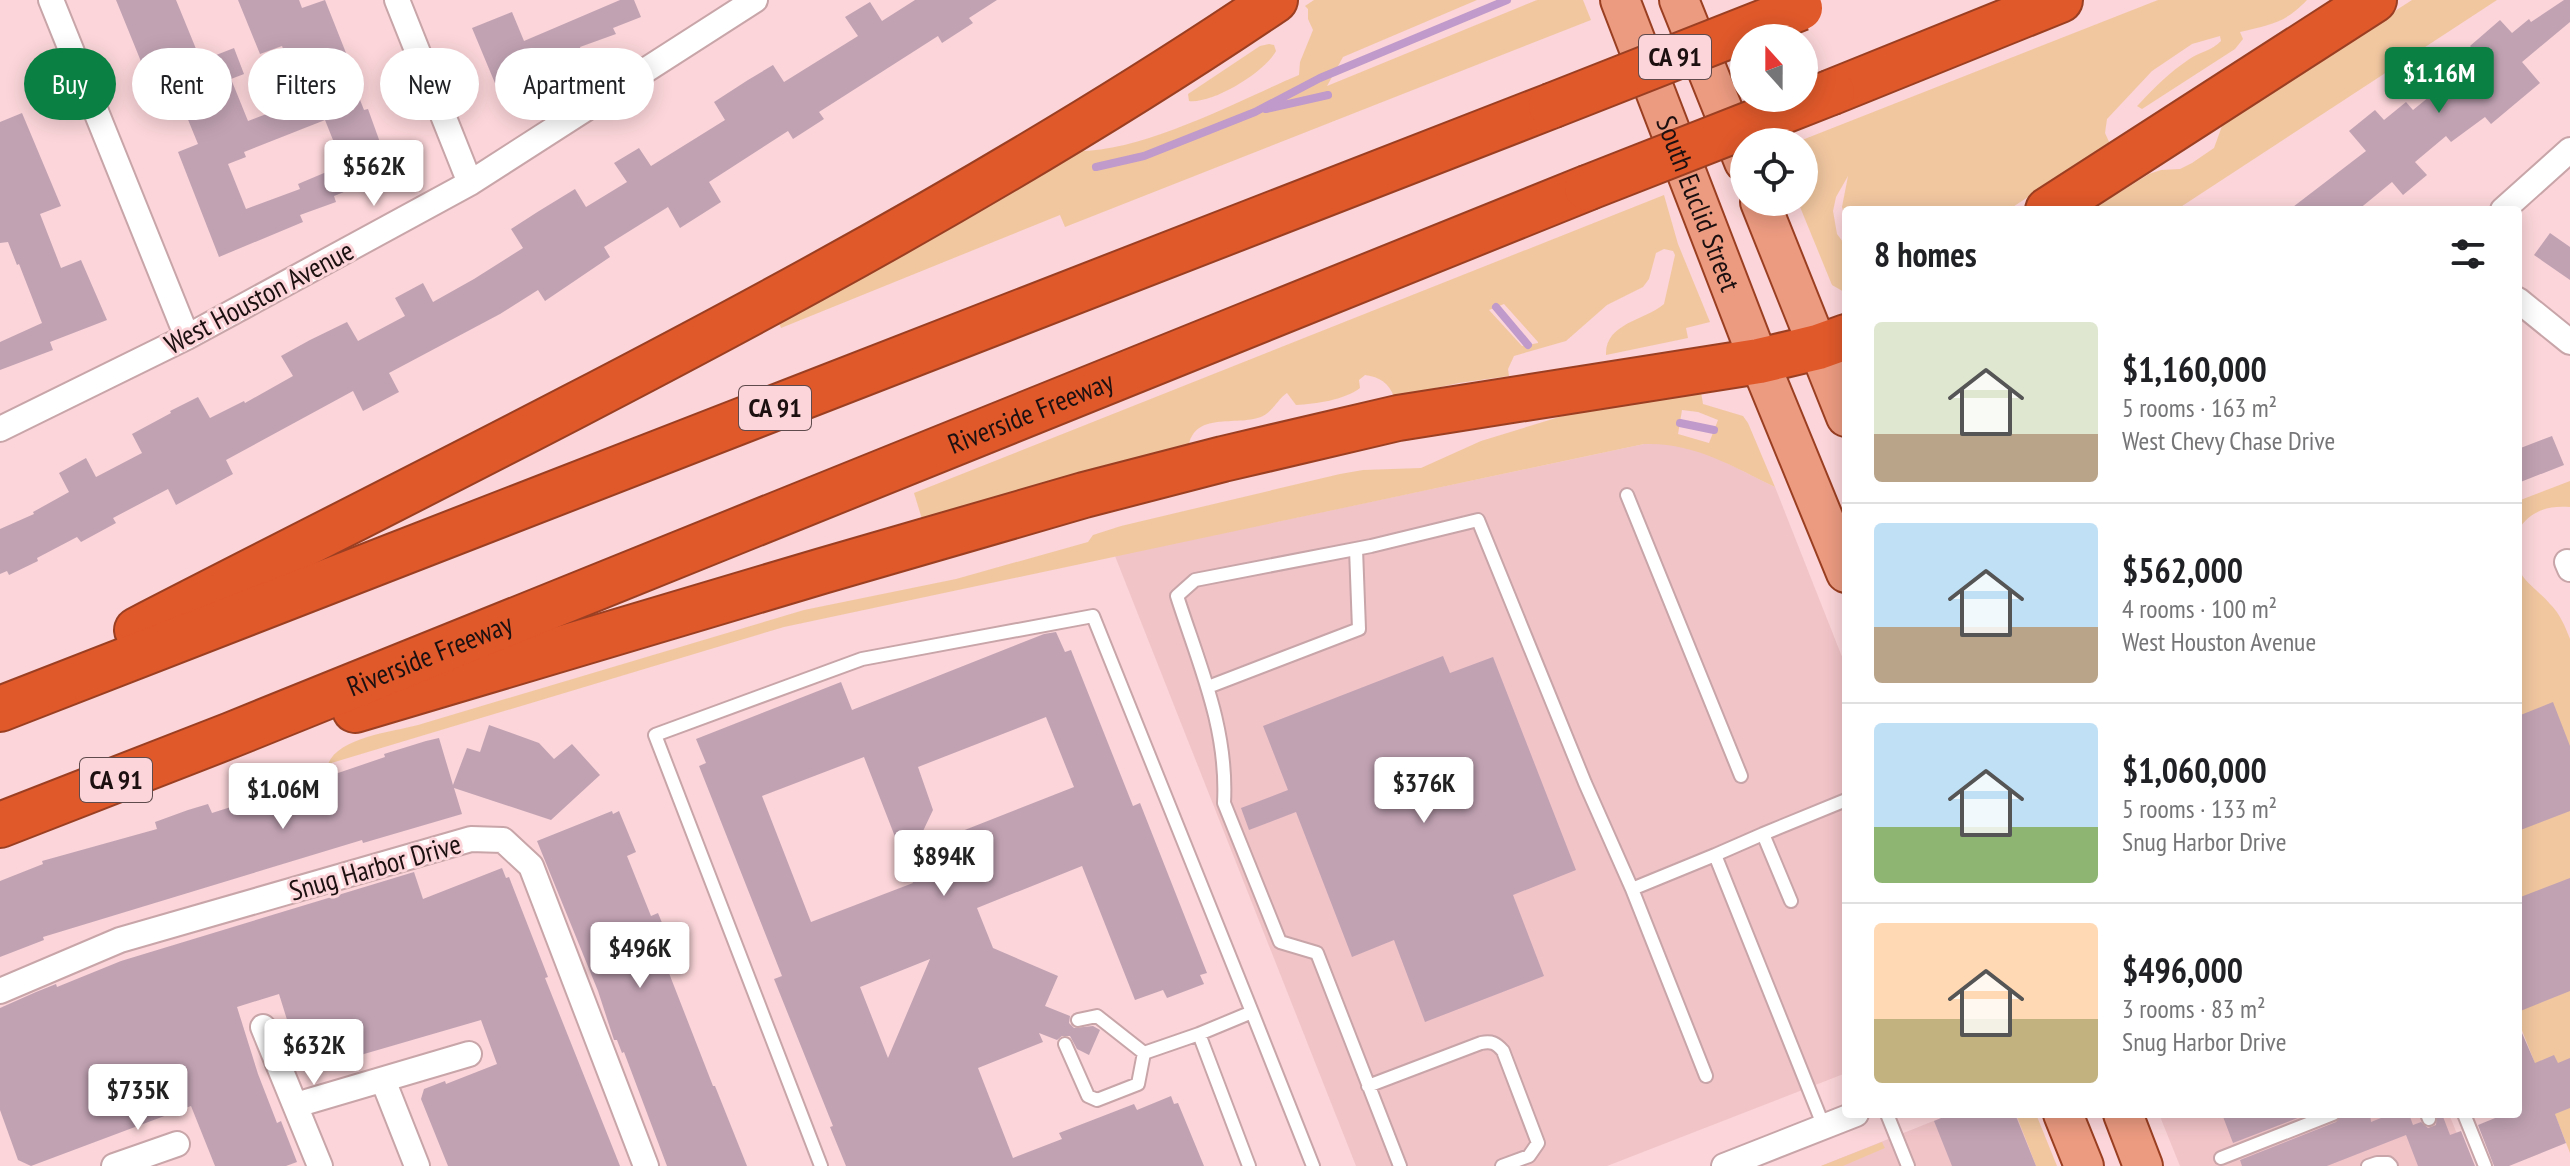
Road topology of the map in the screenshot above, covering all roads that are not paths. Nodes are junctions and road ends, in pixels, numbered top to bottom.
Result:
1 (51, 0) edge
2 (397, 0) edge
3 (1275, 0) edge
4 (1620, 0) edge
5 (1679, 0) edge
6 (2060, 0) edge
7 (2374, 0) edge
8 (743, 3) edge
9 (1811, 4) edge
10 (1730, 128) edge
11 (2570, 150) edge
12 (470, 183) junction
13 (2054, 206) edge
14 (2507, 206) edge
15 (1767, 216) edge
16 (2522, 303) edge
17 (187, 337) junction
18 (1832, 342) edge
19 (2570, 342) edge
20 (1759, 361) junction
21 (1842, 396) edge
22 (0, 429) edge
23 (1627, 495) dead end
24 (1356, 549) junction
25 (1842, 563) edge
26 (1208, 687) junction
27 (0, 701) edge
28 (0, 709) edge
29 (231, 735) junction
30 (1741, 776) dead end
31 (1842, 802) edge
32 (0, 825) edge
33 (1763, 834) junction
34 (1715, 855) junction
35 (1632, 889) junction
36 (1791, 901) dead end
37 (0, 991) edge
38 (1252, 1012) junction
39 (1078, 1020) dead end
40 (263, 1027) dead end
41 (1199, 1034) junction
42 (1065, 1044) dead end
43 (1144, 1053) junction
44 (469, 1054) dead end
45 (1706, 1076) dead end
46 (383, 1080) junction
47 (1368, 1086) junction
48 (296, 1105) junction
49 (1846, 1118) edge
50 (1889, 1118) edge
51 (2065, 1118) edge
52 (2125, 1118) edge
53 (2323, 1118) edge
54 (2466, 1118) edge
55 (1824, 1127) junction
56 (177, 1144) dead end
57 (2221, 1158) dead end
58 (114, 1166) edge
59 (320, 1166) edge
60 (417, 1166) edge
61 (646, 1166) edge
62 (821, 1166) edge
63 (1249, 1166) edge
64 (1313, 1166) edge
65 (1400, 1166) edge
66 (1502, 1166) edge
67 (1724, 1166) edge
68 (1908, 1166) edge
69 (2084, 1166) edge
70 (2143, 1166) edge
71 (2368, 1166) edge
72 (2391, 1166) edge
73 (2485, 1166) edge

1 - 17 street
2 - 12 street
3 - 27 highway
4 - 20 main road, South Euclid Street
5 - 10 main road, South Euclid Street
6 - 29 highway, Riverside Freeway / CA 91, bridge
7 - 13 highway
8 - 12 street, West Houston Avenue
9 - 28 highway, CA 91, bridge
11 - 14 street
12 - 17 street, West Houston Avenue
15 - 18 main road, South Euclid Street
16 - 19 street
17 - 22 street, West Houston Avenue
18 - 20 highway
18 - 21 main road, South Euclid Street
20 - 25 main road, South Euclid Street
20 - 29 highway
23 - 30 lane
24 - 26 lane
24 - 26 lane
24 - 35 lane
26 - 47 lane
29 - 32 highway, Riverside Freeway / CA 91
31 - 33 lane
33 - 34 lane
33 - 36 lane
34 - 35 lane
34 - 55 lane
35 - 45 lane
37 - 61 street, Snug Harbor Drive
38 - 41 lane
38 - 62 lane
38 - 64 lane
39 - 43 lane
40 - 48 street
41 - 43 lane
41 - 63 lane
42 - 43 lane
44 - 46 street
46 - 48 street
46 - 60 street
47 - 65 lane
47 - 66 lane
48 - 59 street
49 - 55 street
50 - 68 lane
51 - 69 main road
52 - 70 main road
53 - 57 lane
54 - 73 lane
55 - 67 street
56 - 58 street
71 - 72 lane

